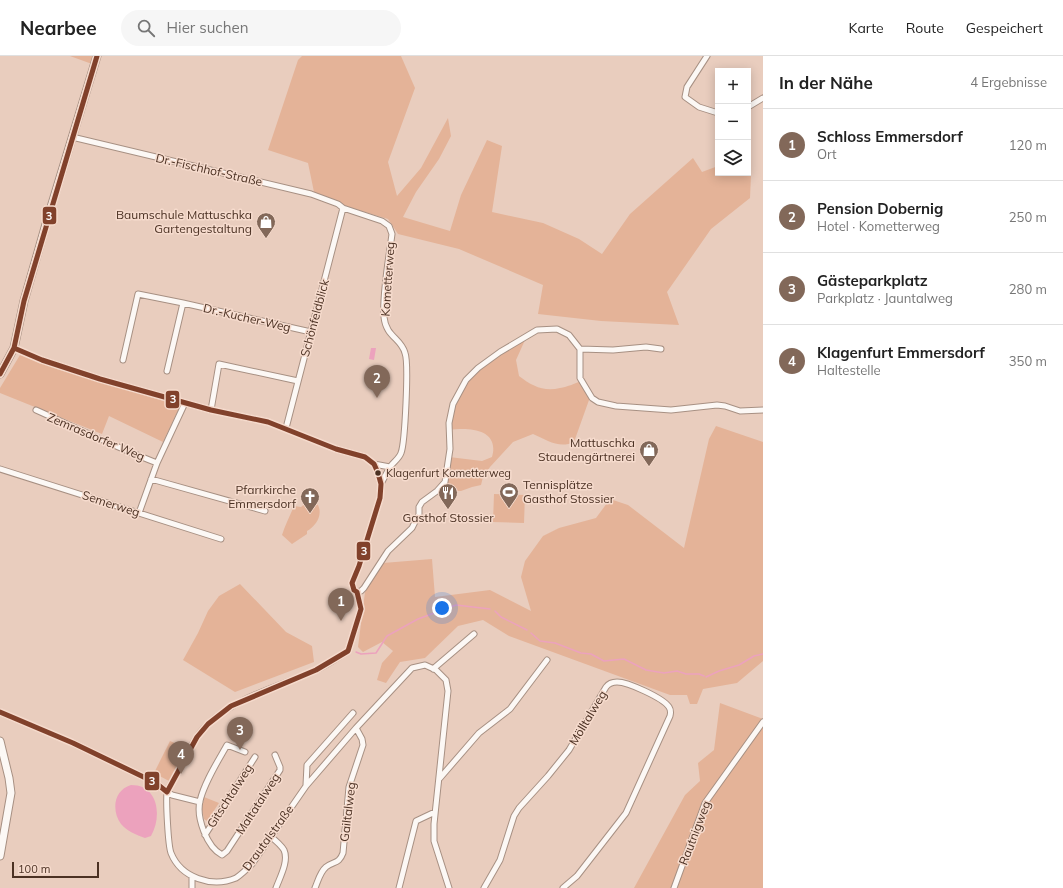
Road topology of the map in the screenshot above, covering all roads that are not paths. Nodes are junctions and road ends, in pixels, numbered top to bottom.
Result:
1 (97, 56) edge
2 (707, 56) edge
3 (763, 98) edge
4 (751, 105) edge
5 (715, 112) edge
6 (72, 137) junction
7 (343, 208) junction
8 (183, 303) junction
9 (311, 332) junction
10 (14, 348) junction
11 (580, 348) junction
12 (661, 349) dead end
13 (123, 360) dead end
14 (167, 371) dead end
15 (0, 374) edge
16 (298, 381) junction
17 (185, 403) junction
18 (36, 410) dead end
19 (211, 410) junction
20 (763, 410) edge
21 (286, 428) junction
22 (157, 463) junction
23 (374, 464) junction
24 (390, 467) junction
25 (0, 469) edge
26 (151, 479) junction
27 (381, 484) junction
28 (265, 511) dead end
29 (139, 513) junction
30 (221, 539) dead end
31 (357, 592) junction
32 (474, 634) dead end
33 (547, 660) dead end
34 (433, 669) junction
35 (0, 712) edge
36 (353, 713) dead end
37 (763, 722) edge
38 (356, 728) junction
39 (0, 741) edge
40 (245, 752) dead end
41 (275, 755) dead end
42 (255, 757) dead end
43 (439, 779) junction
44 (306, 786) junction
45 (168, 792) junction
46 (200, 802) junction
47 (435, 812) junction
48 (205, 835) junction
49 (270, 836) junction
50 (0, 856) edge
51 (192, 877) junction
52 (192, 888) edge
53 (276, 888) edge
54 (315, 888) edge
55 (399, 888) edge
56 (449, 888) edge
57 (484, 888) edge
58 (563, 888) edge
59 (674, 888) edge

1 - 6 street
2 - 5 street
3 - 4 street
6 - 7 street, Dr.-Fischhof-Straße
6 - 10 street
7 - 9 street, Schönfeldblick
7 - 24 street, Kometterweg
8 - 9 street, Dr.-Kucher-Weg
8 - 13 street, Dr.-Kucher-Weg
8 - 14 street
9 - 16 street, Schönfeldblick
10 - 15 street
10 - 17 street
11 - 12 street
11 - 20 street
11 - 31 street
16 - 19 street
16 - 21 street, Schönfeldblick
17 - 19 street
17 - 22 street
18 - 22 street, Zemrasdorfer Weg
19 - 21 street
21 - 23 street
22 - 26 street
23 - 24 street
23 - 27 street
24 - 27 street, Kometterweg
25 - 29 street, Semerweg
26 - 28 street
26 - 29 street
27 - 31 street
29 - 30 street, Semerweg
31 - 45 street
32 - 34 street
33 - 43 street
34 - 38 street, Drautalstraße
34 - 43 street
35 - 45 street
36 - 44 street
37 - 59 street, Rautnigweg
38 - 44 street, Drautalstraße
38 - 54 street, Gailtalweg
39 - 50 street
40 - 46 street
41 - 48 street, Maltatalweg
42 - 48 street, Gitschtalweg
43 - 47 street
44 - 49 street, Drautalstraße
45 - 46 street
45 - 51 street, Drautalstraße
46 - 48 street
47 - 55 street
47 - 56 street
49 - 51 street, Drautalstraße
49 - 53 street
51 - 52 street
57 - 58 street, Mölltalweg

